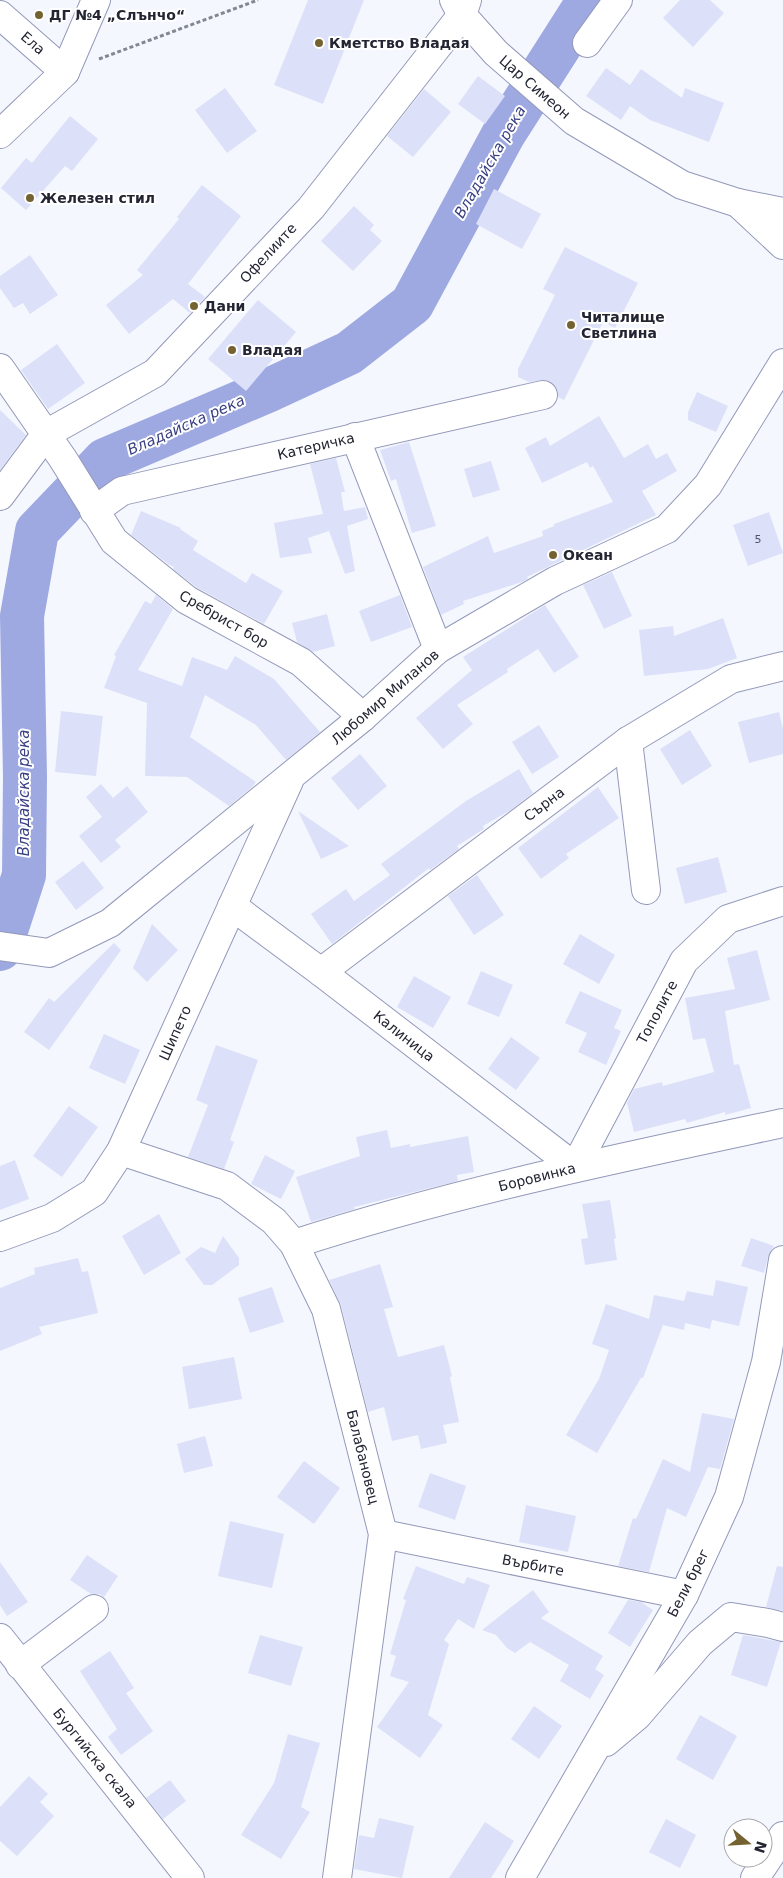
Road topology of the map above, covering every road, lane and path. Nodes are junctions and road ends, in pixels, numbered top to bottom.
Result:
1 (96, 0) edge
2 (258, 0) edge
3 (618, 0) edge
4 (461, 5) edge
5 (0, 15) edge
6 (587, 43) dead end
7 (65, 72) junction
8 (0, 134) edge
9 (738, 203) junction
10 (783, 212) edge
11 (783, 245) edge
12 (783, 363) edge
13 (0, 368) edge
14 (543, 395) dead end
15 (46, 434) junction
16 (355, 437) junction
17 (0, 496) edge
18 (94, 511) junction
19 (438, 649) junction
20 (783, 666) edge
21 (363, 718) junction
22 (628, 741) junction
23 (292, 775) junction
24 (646, 890) dead end
25 (783, 901) edge
26 (232, 906) junction
27 (0, 946) edge
28 (321, 972) junction
29 (783, 1123) edge
30 (121, 1151) junction
31 (575, 1167) junction
32 (0, 1236) edge
33 (294, 1244) junction
34 (783, 1260) edge
35 (774, 1364) edge
36 (383, 1534) junction
37 (684, 1595) junction
38 (94, 1609) dead end
39 (783, 1627) edge
40 (0, 1639) edge
41 (20, 1665) junction
42 (592, 1753) junction
43 (783, 1836) edge
44 (190, 1878) edge
45 (337, 1878) edge
46 (520, 1878) edge
47 (755, 1878) edge

1 - 7 street
2 - 7 path
3 - 6 street
4 - 9 street, Цар Симеон
4 - 15 street, Офелиите
5 - 7 street, Ела
7 - 8 street
9 - 10 street, Цар Симеон
9 - 11 street
12 - 19 street, Любомир Миланов
13 - 15 street
14 - 16 street, Катеричка
15 - 17 street, Офелиите
15 - 18 street, Сребрист бор
16 - 18 street, Катеричка
16 - 19 street
18 - 21 street, Сребрист бор
19 - 21 street, Любомир Миланов
20 - 22 street, Сърна
21 - 23 street, Любомир Миланов
22 - 24 street
22 - 28 street, Сърна
23 - 26 street, Шипето
23 - 27 street, Любомир Миланов
25 - 31 street, Тополите
26 - 28 street, Калиница
26 - 30 street, Шипето
28 - 31 street, Калиница
29 - 31 street, Боровинка
30 - 32 street, Шипето
30 - 33 street, Балабановец
31 - 33 street, Боровинка
33 - 36 street, Балабановец
34 - 35 street, Бели брег
35 - 37 street, Бели брег
36 - 37 street, Върбите
36 - 45 street, Балабановец
37 - 42 street, Бели брег
38 - 41 street
39 - 42 street
40 - 41 street, Бургийска скала
41 - 44 street, Бургийска скала
42 - 46 street, Бели брег
43 - 47 street

